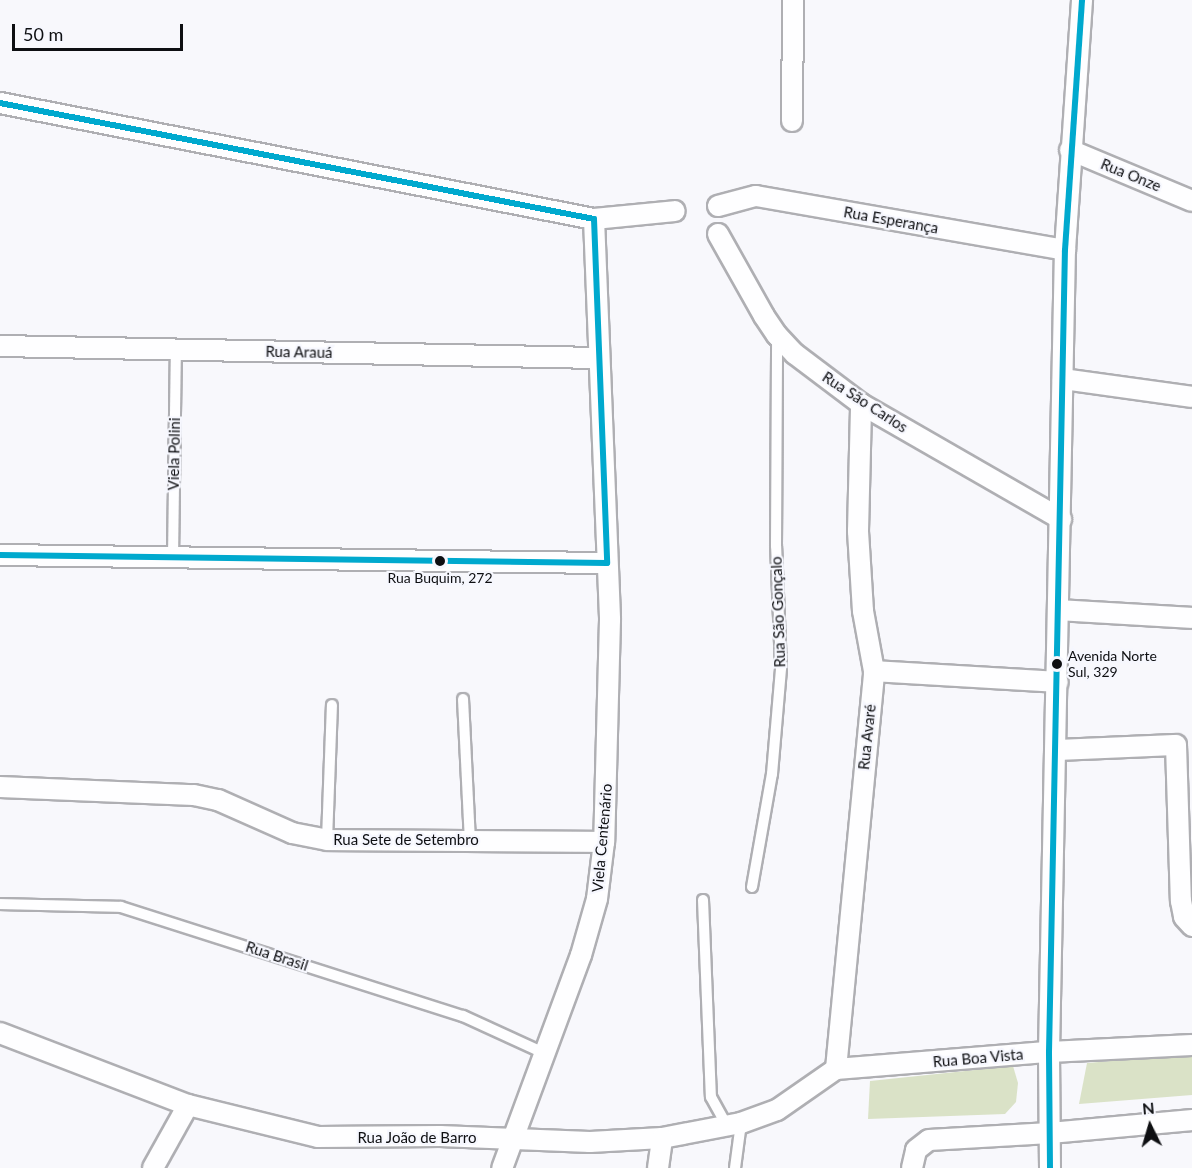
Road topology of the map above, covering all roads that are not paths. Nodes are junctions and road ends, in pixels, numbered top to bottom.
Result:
1 (793, 0) edge
2 (1082, 0) edge
3 (0, 103) edge
4 (792, 121) dead end
5 (1070, 150) junction
6 (1192, 201) edge
7 (718, 206) dead end
8 (675, 212) dead end
9 (594, 219) junction
10 (718, 234) dead end
11 (1065, 250) junction
12 (777, 336) junction
13 (0, 346) edge
14 (176, 350) junction
15 (598, 357) junction
16 (1063, 379) junction
17 (1192, 397) edge
18 (861, 404) junction
19 (1061, 519) junction
20 (0, 555) edge
21 (173, 557) junction
22 (607, 563) junction
23 (1059, 610) junction
24 (1192, 618) edge
25 (874, 671) junction
26 (1058, 682) junction
27 (463, 699) dead end
28 (332, 705) dead end
29 (1056, 750) junction
30 (0, 788) edge
31 (327, 840) junction
32 (470, 840) junction
33 (604, 842) junction
34 (752, 887) dead end
35 (703, 900) dead end
36 (0, 904) edge
37 (1192, 926) edge
38 (0, 1033) edge
39 (1192, 1045) edge
40 (1049, 1052) junction
41 (544, 1053) junction
42 (836, 1070) junction
43 (188, 1105) junction
44 (1192, 1120) edge
45 (734, 1125) junction
46 (1050, 1133) junction
47 (662, 1138) junction
48 (514, 1140) junction
49 (153, 1168) edge
50 (501, 1168) edge
51 (658, 1168) edge
52 (735, 1168) edge
53 (912, 1168) edge
54 (1050, 1168) edge

1 - 4 street
2 - 5 street
3 - 9 street
5 - 6 street, Rua Onze
5 - 11 street
7 - 11 street, Rua Esperança
8 - 9 street
9 - 15 street, Viela Centenário
10 - 12 street, Rua São Carlos
11 - 16 street
12 - 18 street, Rua São Carlos
12 - 34 lane, Rua São Gonçalo
13 - 14 street, Rua Arauá
14 - 15 street, Rua Arauá
14 - 21 lane, Viela Polini
15 - 22 street, Viela Centenário
16 - 17 street
16 - 19 street
18 - 19 street, Rua São Carlos
18 - 25 street, Rua Avaré
19 - 23 street
20 - 21 street
21 - 22 street
22 - 33 street, Viela Centenário
23 - 24 street
23 - 26 street
25 - 26 street
25 - 42 street, Rua Avaré
26 - 29 street
27 - 32 lane
28 - 31 lane
29 - 37 street
29 - 40 street
30 - 31 street, Rua Sete de Setembro
31 - 32 street, Rua Sete de Setembro
32 - 33 street, Rua Sete de Setembro
33 - 41 street, Viela Centenário
35 - 45 lane
36 - 41 lane, Rua Brasil
38 - 43 street, Rua João de Barro
39 - 40 street, Rua Boa Vista
40 - 42 street, Rua Boa Vista
40 - 46 street
41 - 48 street, Viela Centenário
42 - 45 street, Rua João de Barro
43 - 48 street, Rua João de Barro
43 - 49 street
44 - 46 street
45 - 47 street, Rua João de Barro
45 - 52 lane
46 - 53 street
46 - 54 street
47 - 48 street, Rua João de Barro
47 - 51 street
48 - 50 street, Viela Centenário

